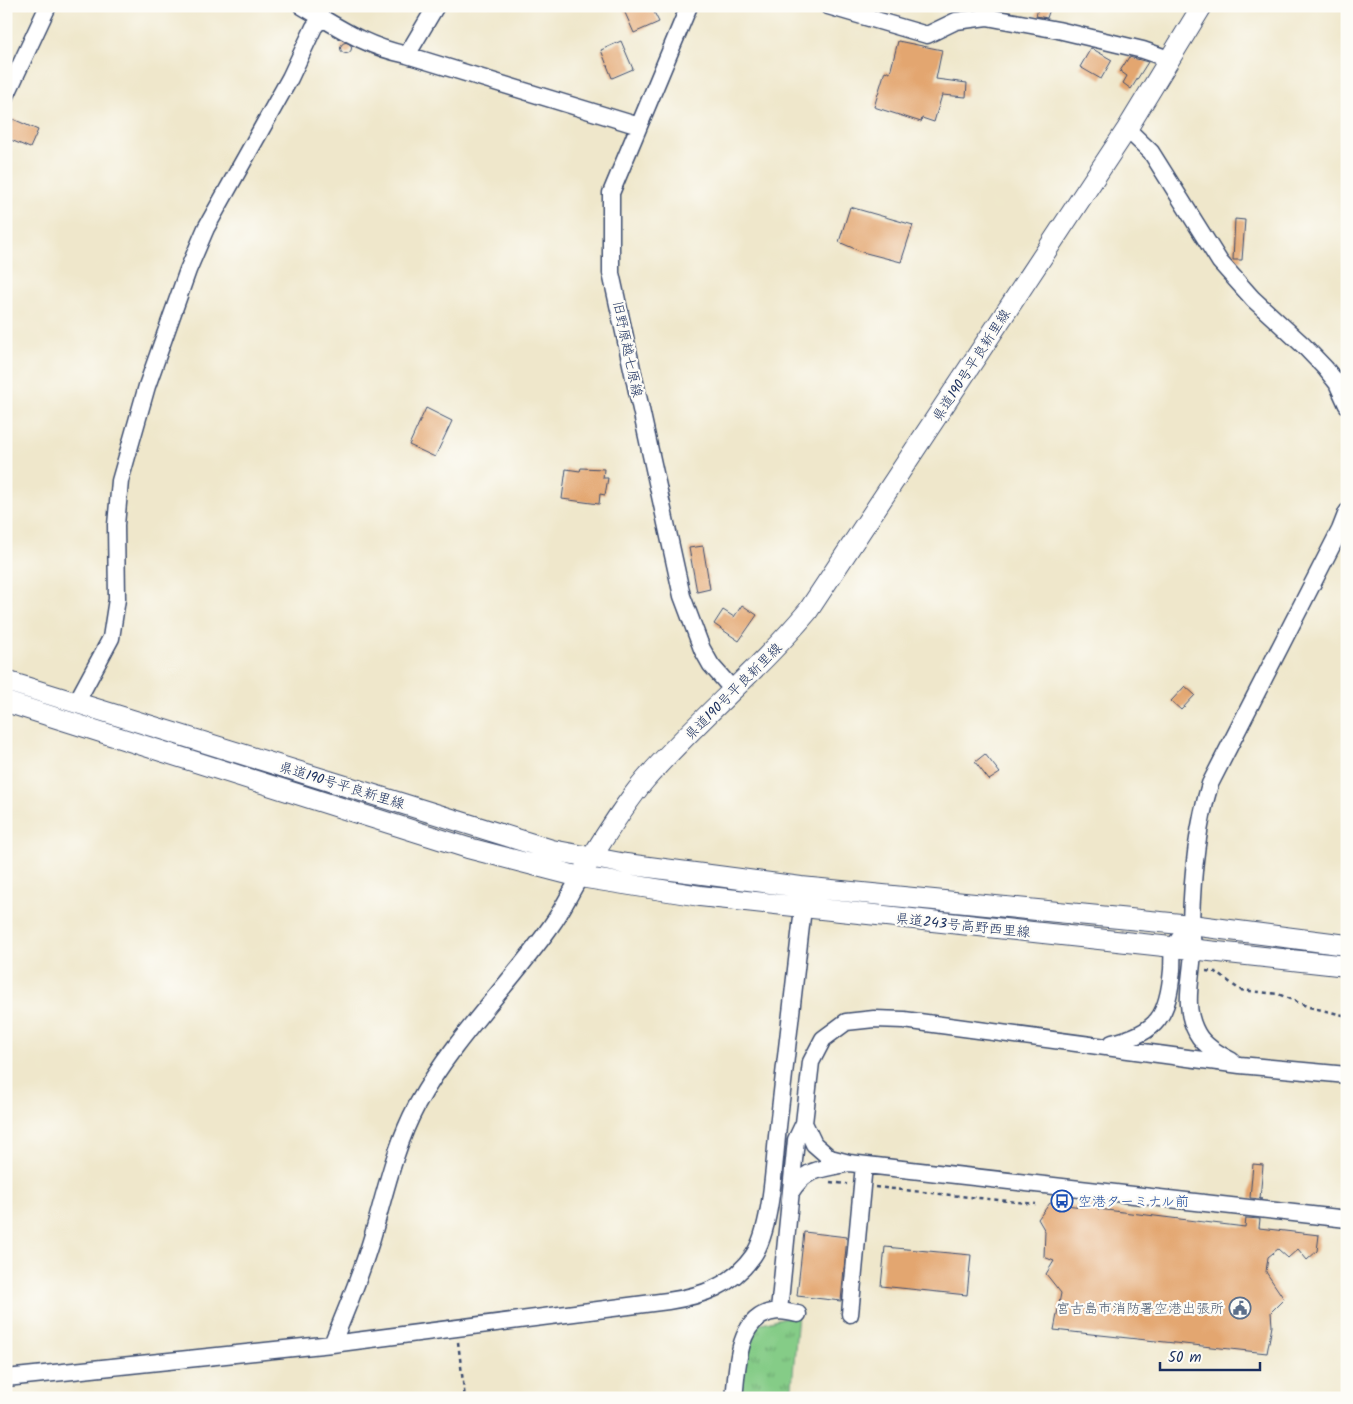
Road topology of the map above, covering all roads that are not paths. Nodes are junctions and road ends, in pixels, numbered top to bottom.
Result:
1 (48, 6) edge
2 (302, 6) edge
3 (436, 6) edge
4 (689, 6) edge
5 (828, 6) edge
6 (1202, 6) edge
7 (322, 18) junction
8 (407, 55) junction
9 (1169, 59) junction
10 (6, 96) edge
11 (639, 126) junction
12 (1126, 129) junction
13 (1347, 405) edge
14 (1347, 512) edge
15 (6, 681) edge
16 (733, 690) junction
17 (6, 702) edge
18 (76, 703) junction
19 (591, 858) junction
20 (580, 877) junction
21 (802, 908) junction
22 (1191, 925) junction
23 (1347, 945) edge
24 (1172, 948) junction
25 (1193, 950) junction
26 (1347, 966) edge
27 (1101, 1046) junction
28 (1240, 1065) junction
29 (1347, 1075) edge
30 (804, 1123) junction
31 (857, 1164) junction
32 (791, 1192) junction
33 (1347, 1219) edge
34 (778, 1311) junction
35 (798, 1314) dead end
36 (850, 1314) dead end
37 (332, 1344) junction
38 (6, 1378) edge
39 (734, 1398) edge

1 - 10 street
2 - 7 street
3 - 8 street
4 - 11 street, 旧野原越七原線
5 - 9 street
6 - 9 main road, 県道190号平良新里線
7 - 8 street
7 - 18 street
8 - 11 street
9 - 12 main road, 県道190号平良新里線
11 - 16 street, 旧野原越七原線
12 - 13 street
12 - 16 main road, 県道190号平良新里線
14 - 22 street
15 - 18 main road, 県道190号平良新里線
16 - 19 main road, 県道190号平良新里線
17 - 20 main road, 県道190号平良新里線
18 - 19 main road, 県道190号平良新里線
19 - 20 main road
19 - 22 main road, 県道243号高野西里線
20 - 21 main road, 県道243号高野西里線
20 - 37 street
21 - 24 main road, 県道243号高野西里線
21 - 37 street
22 - 23 main road, 県道243号高野西里線
22 - 24 street
22 - 25 street
24 - 25 main road, 県道243号高野西里線
24 - 27 street
25 - 26 main road, 県道243号高野西里線
25 - 28 street
27 - 28 street
27 - 30 street
28 - 29 street
30 - 31 street
30 - 32 street
31 - 32 street
31 - 33 street
31 - 36 street
32 - 34 street
34 - 35 street
34 - 39 street
37 - 38 street

